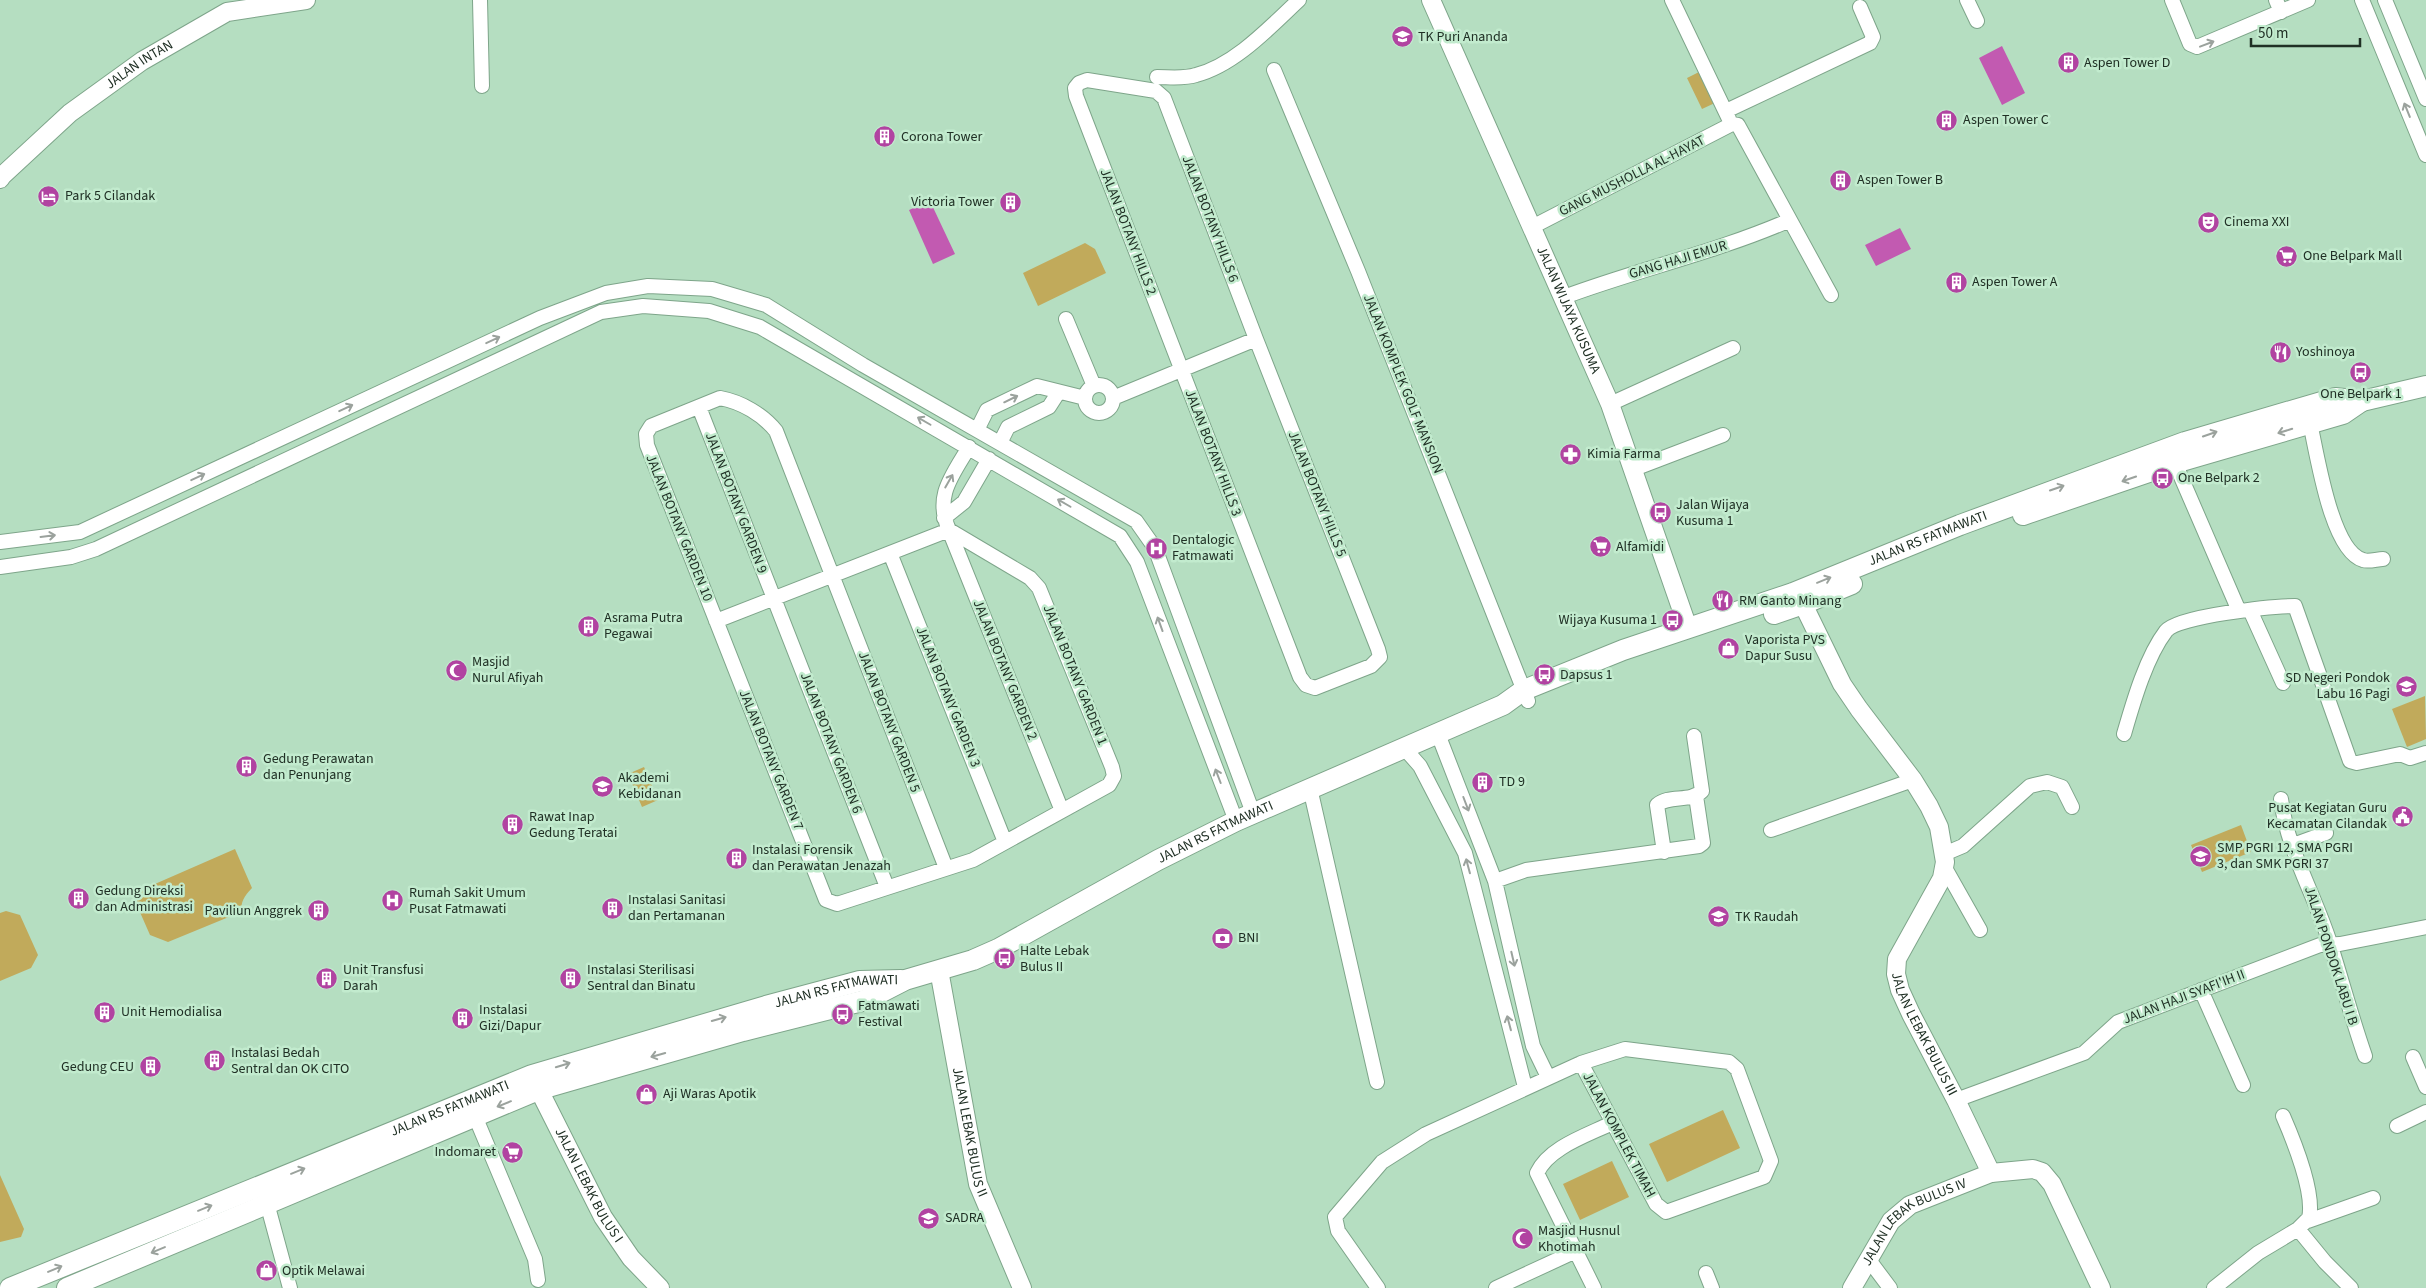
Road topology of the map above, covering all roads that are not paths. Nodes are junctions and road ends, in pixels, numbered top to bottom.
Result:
1 (306, 0) edge
2 (480, 0) edge
3 (1299, 0) edge
4 (1431, 0) edge
5 (1672, 0) edge
6 (1967, 0) edge
7 (2172, 0) edge
8 (2308, 0) edge
9 (2362, 0) edge
10 (2385, 0) edge
11 (2279, 6) edge
12 (1860, 7) dead end
13 (1977, 21) dead end
14 (1274, 70) dead end
15 (1157, 77) dead end
16 (482, 86) dead end
17 (1164, 98) joint
18 (2426, 99) edge
19 (1729, 118) junction
20 (2426, 155) edge
21 (0, 180) edge
22 (1790, 220) junction
23 (1532, 227) junction
24 (1831, 296) dead end
25 (1564, 297) junction
26 (540, 318) junction
27 (1066, 319) dead end
28 (549, 337) junction
29 (1256, 339) junction
30 (1733, 348) dead end
31 (1181, 369) junction
32 (1094, 386) junction
33 (2426, 386) edge
34 (1058, 393) junction
35 (1085, 398) junction
36 (1113, 398) junction
37 (2362, 401) junction
38 (1610, 404) junction
39 (699, 407) junction
40 (2310, 423) junction
41 (977, 430) junction
42 (1723, 436) dead end
43 (1000, 443) junction
44 (969, 448) junction
45 (989, 459) junction
46 (2175, 463) junction
47 (1634, 469) junction
48 (946, 524) junction
49 (0, 542) edge
50 (890, 553) junction
51 (2383, 558) dead end
52 (0, 567) edge
53 (832, 575) junction
54 (774, 598) junction
55 (1803, 604) junction
56 (2244, 611) junction
57 (716, 621) junction
58 (1688, 628) junction
59 (1300, 677) joint
60 (2282, 684) dead end
61 (1526, 695) junction
62 (1438, 734) junction
63 (2124, 734) dead end
64 (1694, 736) dead end
65 (1405, 749) junction
66 (2426, 753) edge
67 (1913, 780) junction
68 (1310, 788) junction
69 (1696, 796) junction
70 (2281, 799) dead end
71 (2072, 807) dead end
72 (1062, 811) junction
73 (1244, 817) junction
74 (1771, 830) dead end
75 (2326, 833) dead end
76 (1005, 842) junction
77 (2292, 845) junction
78 (1664, 852) junction
79 (1945, 861) junction
80 (946, 868) junction
81 (1495, 881) junction
82 (887, 887) junction
83 (2426, 927) edge
84 (1980, 930) dead end
85 (2330, 943) junction
86 (939, 970) junction
87 (2201, 990) junction
88 (1533, 1046) junction
89 (1517, 1052) junction
90 (2365, 1056) dead end
91 (2413, 1056) dead end
92 (1581, 1063) junction
93 (1548, 1077) junction
94 (535, 1082) junction
95 (1377, 1082) dead end
96 (2243, 1085) dead end
97 (1526, 1087) junction
98 (2426, 1087) edge
99 (1956, 1100) junction
100 (2426, 1112) edge
101 (475, 1116) junction
102 (2283, 1116) dead end
103 (1612, 1123) junction
104 (2397, 1126) dead end
105 (1991, 1173) junction
106 (2374, 1198) dead end
107 (267, 1203) junction
108 (2303, 1225) junction
109 (1576, 1251) junction
110 (80, 1258) junction
111 (1869, 1260) junction
112 (1706, 1273) dead end
113 (90, 1278) junction
114 (538, 1280) dead end
115 (1499, 1287) edge
116 (10, 1288) edge
117 (67, 1288) edge
118 (290, 1288) edge
119 (660, 1288) edge
120 (1022, 1288) edge
121 (1378, 1288) edge
122 (1594, 1288) edge
123 (1712, 1288) edge
124 (1852, 1288) edge
125 (1890, 1288) edge
126 (2100, 1288) edge
127 (2214, 1288) edge
128 (2351, 1288) edge

1 - 21 street, JALAN INTAN
2 - 16 street
3 - 15 street
4 - 23 street, JALAN WIJAYA KUSUMA
5 - 19 street
6 - 13 street
7 -> 11 street
8 - 11 street
20 -> 9 street
10 - 18 street
12 - 19 street, GANG MUSHOLLA AL-HAYAT
14 - 61 street, JALAN KOMPLEK GOLF MANSION
17 - 29 street, JALAN BOTANY HILLS 6
17 - 31 street, JALAN BOTANY HILLS 2
19 - 22 street
19 - 23 street, GANG MUSHOLLA AL-HAYAT
22 - 24 street
22 - 25 street, GANG HAJI EMUR
23 - 25 street, JALAN WIJAYA KUSUMA
25 - 38 street, JALAN WIJAYA KUSUMA
26 - 28 street
26 - 41 street
49 -> 26 street
27 - 32 street
44 -> 28 street
28 - 52 street
29 - 31 street
29 - 59 street, JALAN BOTANY HILLS 5
30 - 38 street
31 - 36 street
31 - 59 street, JALAN BOTANY HILLS 3
32 - 35 street
32 - 36 street
33 - 37 main road, JALAN RS FATMAWATI
34 - 35 street
41 -> 34 street
34 - 43 street
35 - 36 street
37 - 40 main road, JALAN RS FATMAWATI
58 -> 37 main road, JALAN RS FATMAWATI
38 - 47 street, JALAN WIJAYA KUSUMA
39 - 53 street, JALAN BOTANY GARDEN 5
39 - 54 street, JALAN BOTANY GARDEN 9
39 - 57 street, JALAN BOTANY GARDEN 10
40 -> 46 main road, JALAN RS FATMAWATI
40 - 51 street
41 - 43 street
42 - 47 street
43 - 73 street
44 - 45 street
48 -> 44 street
45 - 48 street
73 -> 45 street
46 -> 55 main road, JALAN RS FATMAWATI
46 - 56 street
47 - 58 street, JALAN WIJAYA KUSUMA
48 - 50 street
48 - 72 street, JALAN BOTANY GARDEN 2
48 - 72 street, JALAN BOTANY GARDEN 1
50 - 53 street
50 - 76 street, JALAN BOTANY GARDEN 3
53 - 54 street
53 - 80 street, JALAN BOTANY GARDEN 5
54 - 57 street
54 - 82 street, JALAN BOTANY GARDEN 6
55 - 61 main road, JALAN RS FATMAWATI
55 - 67 street
56 - 60 street
56 - 63 street
56 - 66 street
57 - 82 street, JALAN BOTANY GARDEN 7
58 - 61 main road, JALAN RS FATMAWATI
61 - 62 main road, JALAN RS FATMAWATI
62 - 65 main road, JALAN RS FATMAWATI
62 -> 81 street
64 - 69 street
65 - 68 main road, JALAN RS FATMAWATI
89 -> 65 street
67 - 74 street
67 - 79 street
68 - 73 main road, JALAN RS FATMAWATI
68 - 95 street
69 - 78 street
69 - 78 street
70 - 77 street, JALAN PONDOK LABU I B
71 - 79 street
72 - 76 street
73 - 86 main road, JALAN RS FATMAWATI
75 - 77 street
76 - 80 street
77 - 85 street, JALAN PONDOK LABU I B
78 - 81 street
79 - 84 street
79 - 99 street, JALAN LEBAK BULUS III
80 - 82 street
81 -> 88 street
83 - 85 street, JALAN HAJI SYAFI'IH II
85 - 87 street, JALAN HAJI SYAFI'IH II
85 - 90 street, JALAN PONDOK LABU I B
86 - 94 main road, JALAN RS FATMAWATI
86 - 120 street, JALAN LEBAK BULUS II
87 - 96 street
87 - 99 street, JALAN HAJI SYAFI'IH II
88 - 89 street
88 - 93 street
89 - 97 street
91 - 98 street
92 - 93 street, JALAN KOMPLEK TIMAH
92 - 103 street, JALAN KOMPLEK TIMAH
92 - 103 street, JALAN KOMPLEK TIMAH
93 - 97 street, JALAN KOMPLEK TIMAH
94 -> 101 main road, JALAN RS FATMAWATI
110 -> 94 main road, JALAN RS FATMAWATI
94 - 119 street, JALAN LEBAK BULUS I
97 - 121 street, JALAN KOMPLEK TIMAH
99 - 105 street, JALAN LEBAK BULUS III
100 - 104 street
101 - 107 main road, JALAN RS FATMAWATI
101 - 114 street
102 - 108 street
103 - 109 street
105 - 111 street, JALAN LEBAK BULUS IV
105 - 126 street
106 - 108 street
107 -> 113 main road, JALAN RS FATMAWATI
107 - 118 street
108 - 127 street
108 - 128 street
109 - 115 street
109 - 122 street
110 - 113 main road
116 -> 110 main road, JALAN RS FATMAWATI
111 - 124 street, JALAN LEBAK BULUS IV
111 - 125 street
112 - 123 street
113 - 117 main road, JALAN RS FATMAWATI

